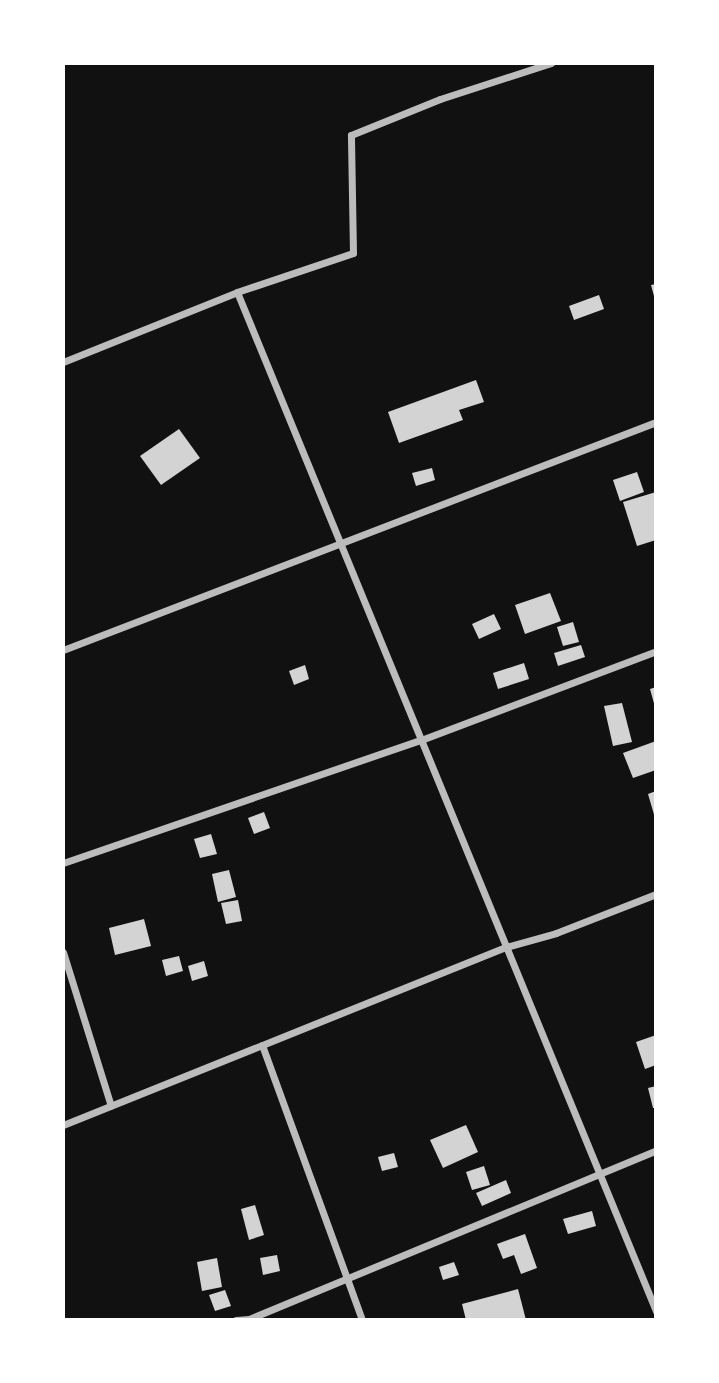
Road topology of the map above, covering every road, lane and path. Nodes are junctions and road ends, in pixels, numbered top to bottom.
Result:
1 (551, 63) edge
2 (237, 292) junction
3 (63, 362) edge
4 (656, 422) edge
5 (339, 542) junction
6 (63, 650) edge
7 (656, 651) edge
8 (421, 740) junction
9 (63, 863) edge
10 (656, 894) edge
11 (506, 947) junction
12 (63, 952) edge
13 (262, 1045) junction
14 (111, 1106) junction
15 (63, 1125) edge
16 (656, 1150) edge
17 (599, 1172) junction
18 (346, 1278) junction
19 (656, 1311) edge
20 (236, 1320) edge
21 (362, 1320) edge

1 - 2 street
2 - 3 street
2 - 5 street
4 - 5 street
5 - 6 street
5 - 8 street
7 - 8 street
8 - 9 street
8 - 11 street
10 - 11 street
11 - 13 street
11 - 17 street
12 - 14 street
13 - 14 street
13 - 18 street
14 - 15 street
16 - 17 street
17 - 18 street
17 - 19 street
18 - 20 street
18 - 21 street

